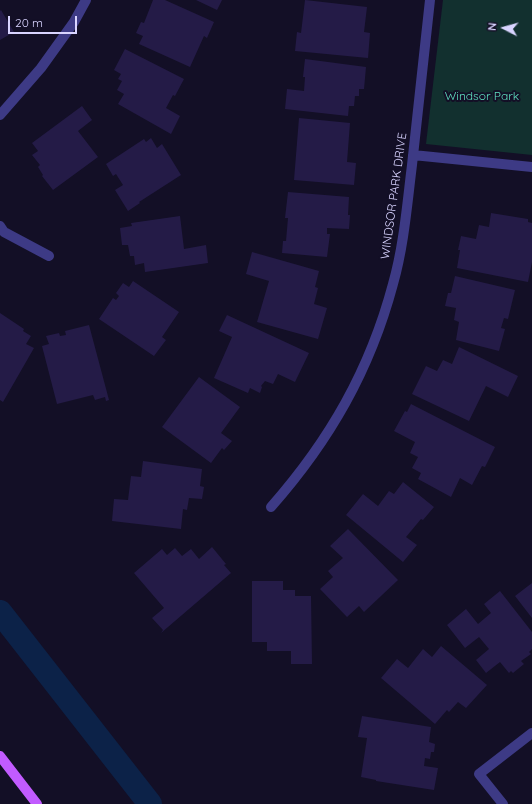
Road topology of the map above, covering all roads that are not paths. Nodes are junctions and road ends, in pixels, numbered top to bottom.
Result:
1 (86, 0) edge
2 (430, 0) edge
3 (0, 115) edge
4 (413, 155) junction
5 (532, 167) edge
6 (0, 226) edge
7 (49, 256) dead end
8 (271, 507) dead end
9 (532, 732) edge
10 (0, 756) edge
11 (37, 804) edge
12 (503, 804) edge

1 - 3 street
2 - 4 street, WINDSOR PARK DRIVE
4 - 5 street
4 - 8 street, WINDSOR PARK DRIVE
6 - 7 street
9 - 12 street
10 - 11 main road

